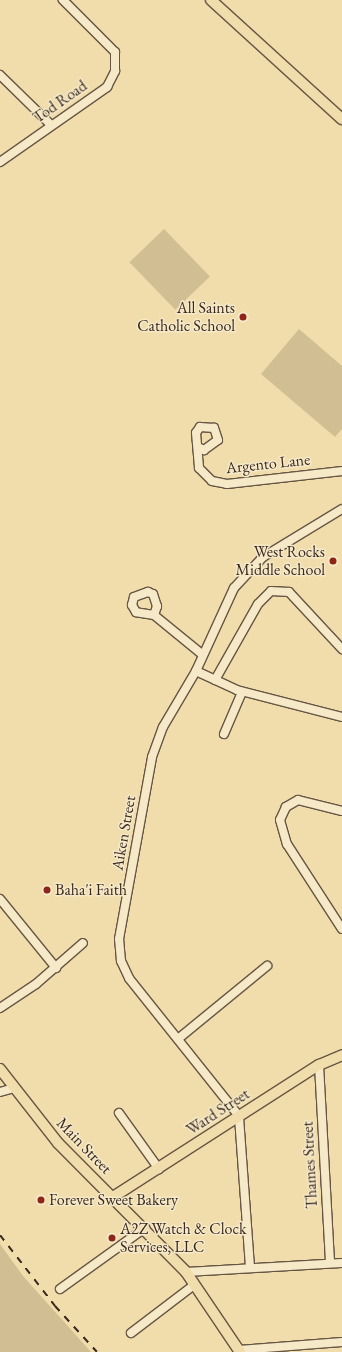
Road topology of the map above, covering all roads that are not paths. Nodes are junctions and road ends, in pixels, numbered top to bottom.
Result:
1 (63, 0) edge
2 (211, 0) edge
3 (0, 75) edge
4 (342, 119) edge
5 (52, 125) junction
6 (0, 162) edge
7 (198, 447) dead end
8 (342, 470) edge
9 (342, 509) edge
10 (154, 615) dead end
11 (342, 649) edge
12 (203, 655) junction
13 (196, 671) junction
14 (215, 680) junction
15 (242, 692) junction
16 (342, 717) edge
17 (224, 734) dead end
18 (342, 810) edge
19 (0, 898) edge
20 (342, 929) edge
21 (83, 943) dead end
22 (267, 966) dead end
23 (56, 968) junction
24 (0, 1008) edge
25 (179, 1038) junction
26 (342, 1055) edge
27 (319, 1065) junction
28 (0, 1069) edge
29 (14, 1088) junction
30 (0, 1092) edge
31 (119, 1113) dead end
32 (239, 1116) junction
33 (159, 1169) junction
34 (113, 1197) junction
35 (145, 1228) junction
36 (330, 1263) junction
37 (342, 1263) edge
38 (250, 1267) junction
39 (186, 1272) junction
40 (194, 1285) junction
41 (60, 1288) dead end
42 (131, 1333) dead end
43 (342, 1342) edge
44 (239, 1351) edge

1 - 5 street, Tod Road
2 - 4 main road
3 - 5 street
5 - 6 street, Tod Road
7 - 8 street, Argento Lane
9 - 12 street, Aiken Street
10 - 12 street
11 - 14 street
12 - 13 street, Aiken Street
13 - 14 street
13 - 25 street, Aiken Street
14 - 15 street
15 - 16 street
15 - 17 street
18 - 20 street
19 - 23 street
21 - 23 street
22 - 25 street
23 - 24 street
25 - 32 street, Aiken Street
26 - 27 main road, Ward Street
27 - 32 main road, Ward Street
27 - 36 street, Thames Street
28 - 29 main road, Main Street
29 - 30 street
29 - 34 main road, Main Street
31 - 33 street
32 - 33 main road, Ward Street
32 - 38 street
33 - 34 main road, Ward Street
34 - 35 main road, Main Street
35 - 39 main road, Main Street
35 - 41 street
36 - 37 street
36 - 38 street
38 - 39 street
39 - 40 main road, Main Street
40 - 42 street
40 - 44 main road, Main Street
43 - 44 street

